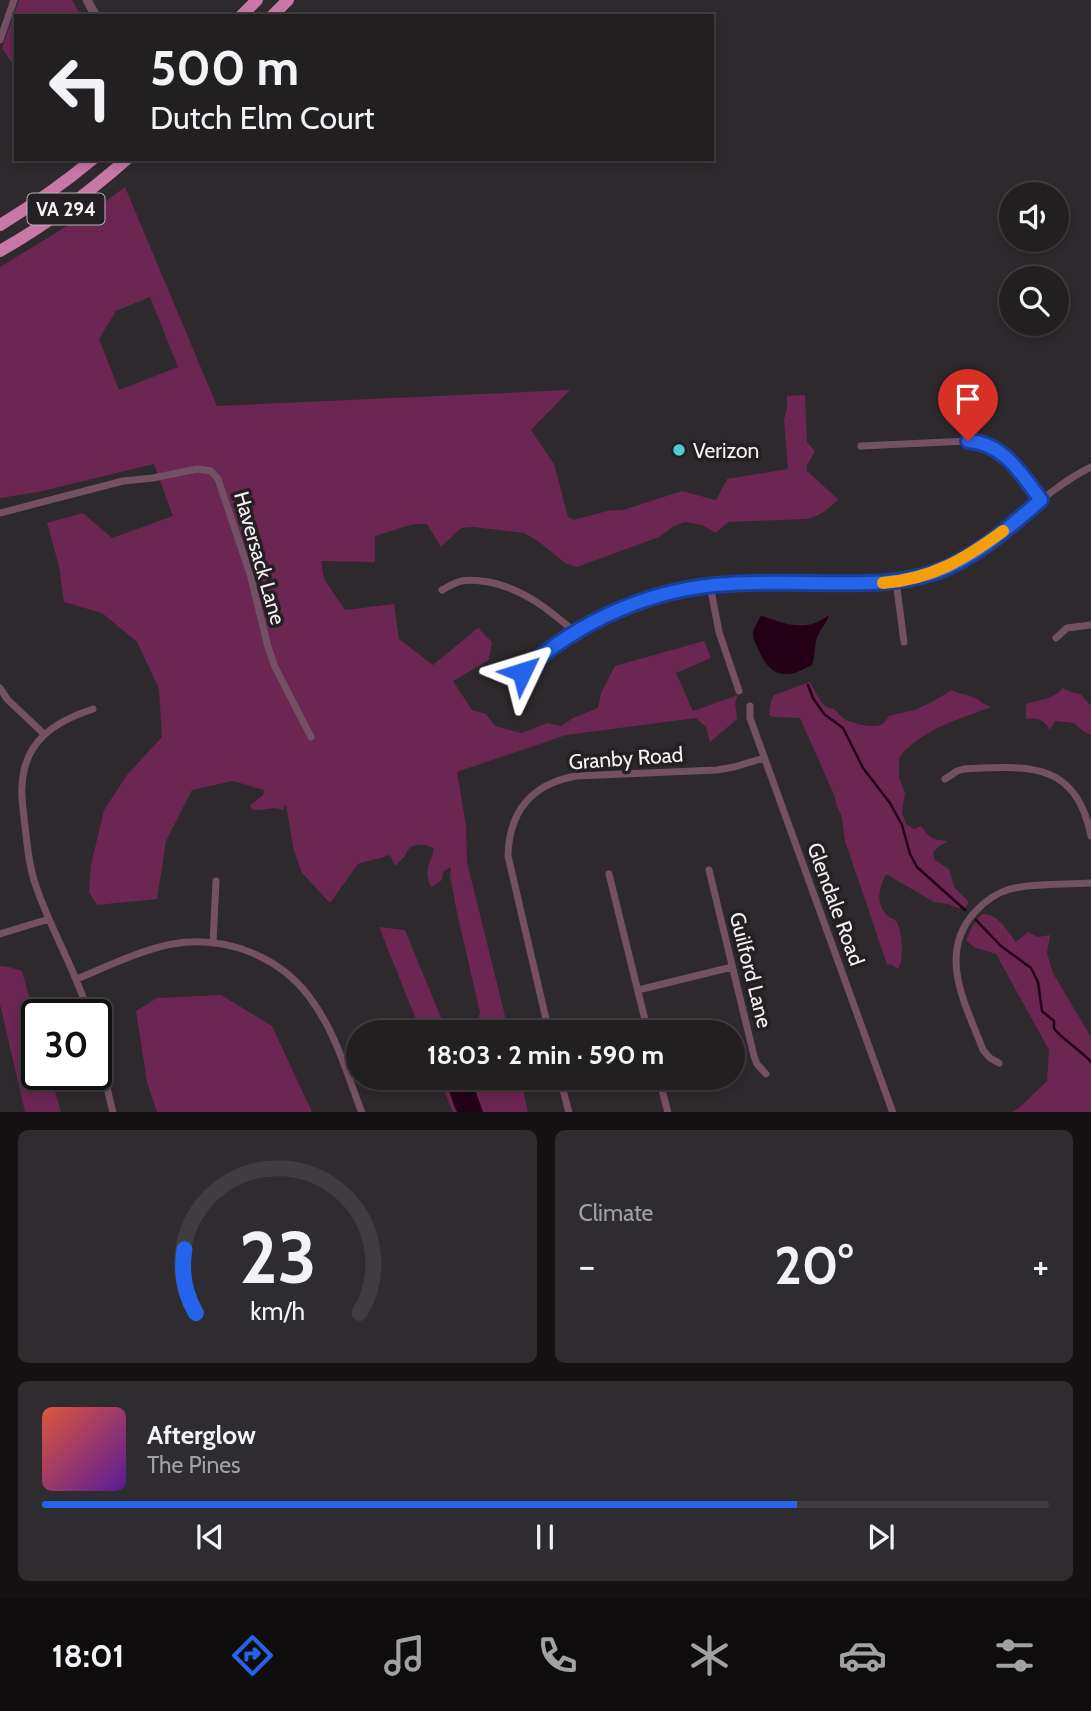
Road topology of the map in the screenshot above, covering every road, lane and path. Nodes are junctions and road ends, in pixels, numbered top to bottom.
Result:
1 (14, 0) edge
2 (257, 0) edge
3 (288, 0) edge
4 (243, 14) edge
5 (274, 14) edge
6 (0, 40) edge
7 (91, 161) edge
8 (125, 161) edge
9 (0, 225) edge
10 (0, 251) edge
11 (861, 446) dead end
12 (1091, 467) edge
13 (1041, 500) junction
14 (0, 513) edge
15 (896, 581) junction
16 (710, 585) junction
17 (442, 590) dead end
18 (1091, 625) edge
19 (575, 632) junction
20 (1056, 638) dead end
21 (904, 642) dead end
22 (522, 672) dead end
23 (0, 688) edge
24 (739, 691) dead end
25 (750, 706) dead end
26 (93, 709) dead end
27 (44, 734) junction
28 (311, 737) dead end
29 (764, 758) junction
30 (945, 779) dead end
31 (1091, 836) edge
32 (709, 870) dead end
33 (609, 874) dead end
34 (216, 881) dead end
35 (1091, 883) edge
36 (49, 919) junction
37 (0, 934) edge
38 (213, 943) junction
39 (732, 967) junction
40 (77, 979) junction
41 (638, 990) junction
42 (84, 999) edge
43 (546, 1020) edge
44 (645, 1020) edge
45 (999, 1063) dead end
46 (766, 1074) dead end
47 (108, 1090) edge
48 (563, 1090) edge
49 (662, 1090) edge
50 (113, 1112) edge
51 (362, 1112) edge
52 (569, 1112) edge
53 (668, 1112) edge
54 (893, 1112) edge

1 - 6 street
2 - 4 highway
3 - 5 highway
7 - 9 highway, VA 294
8 - 10 highway, VA 294
11 - 13 street
12 - 13 street
13 - 15 street
14 - 28 street, Haversack Lane
15 - 16 street
15 - 21 street
16 - 19 street
16 - 24 street
17 - 19 street
18 - 20 street
19 - 22 street
23 - 27 street
25 - 29 street, Glendale Road
26 - 27 street
27 - 36 street
29 - 43 street, Granby Road
29 - 54 street, Glendale Road
30 - 31 street
32 - 39 street, Guilford Lane
33 - 41 street
34 - 38 street
35 - 45 street
36 - 37 street
36 - 40 street
38 - 40 street
38 - 51 street
39 - 41 street
39 - 46 street, Guilford Lane
40 - 42 street
41 - 44 street
47 - 50 street
48 - 52 street
49 - 53 street

